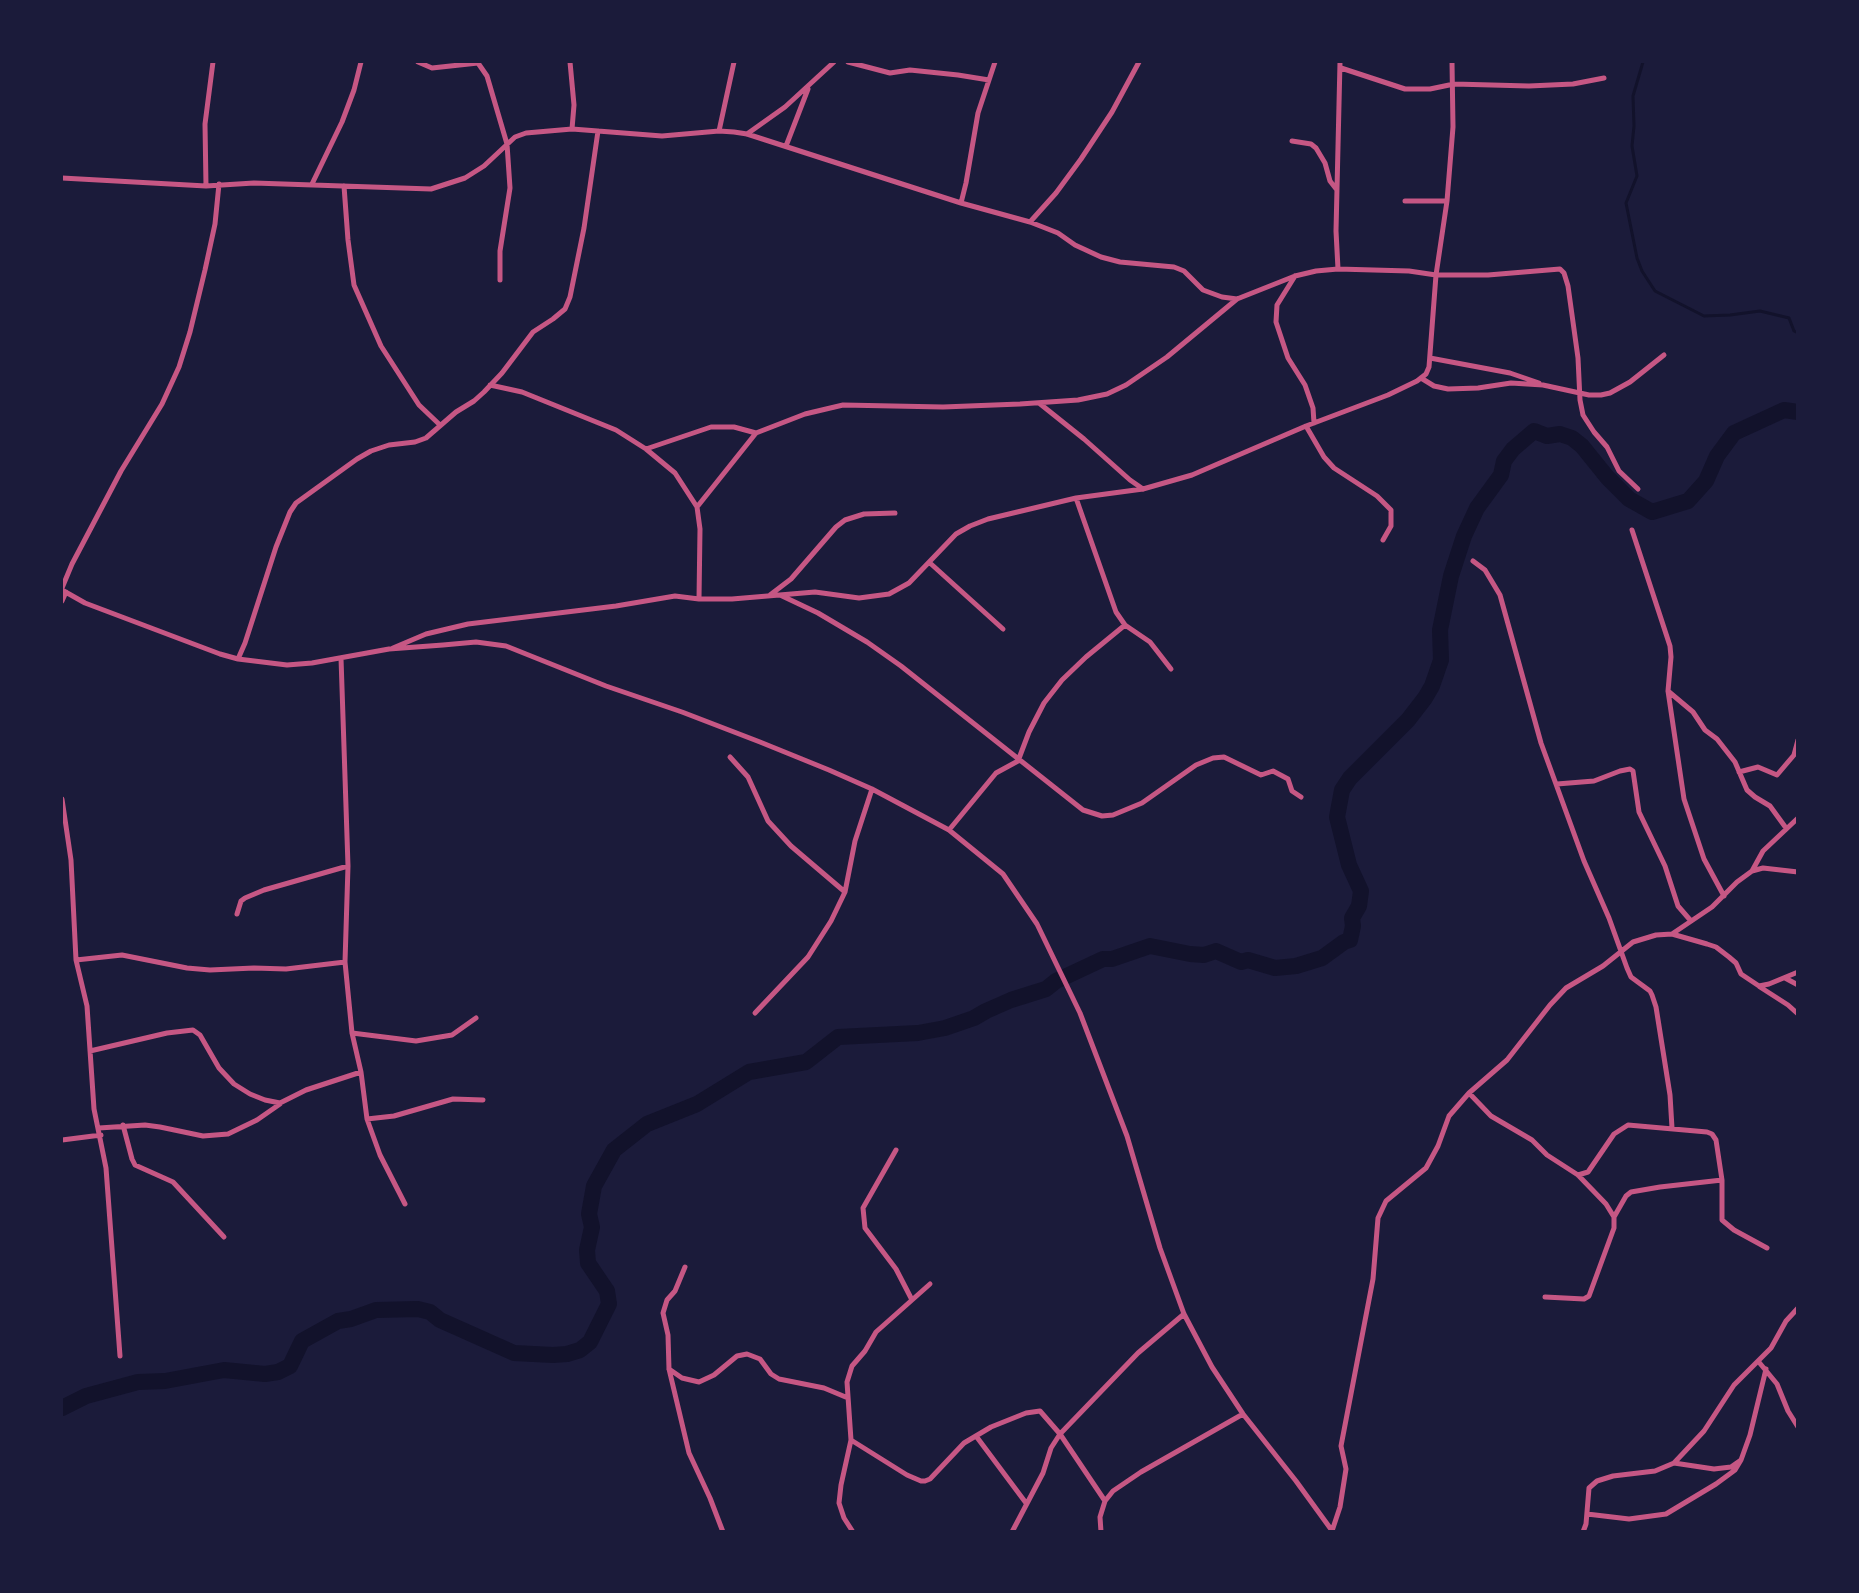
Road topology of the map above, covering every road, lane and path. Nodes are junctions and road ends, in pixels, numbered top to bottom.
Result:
1 (213, 62) edge
2 (361, 62) edge
3 (418, 62) edge
4 (570, 62) edge
5 (734, 62) edge
6 (848, 62) edge
7 (995, 62) edge
8 (1140, 62) edge
9 (1452, 62) edge
10 (831, 63) edge
11 (1340, 65) edge
12 (1604, 78) dead end
13 (988, 80) junction
14 (1454, 84) junction
15 (810, 85) junction
16 (572, 129) junction
17 (598, 131) junction
18 (719, 131) junction
19 (747, 134) junction
20 (1292, 141) dead end
21 (507, 144) junction
22 (786, 146) junction
23 (62, 178) edge
24 (219, 184) junction
25 (312, 184) junction
26 (206, 186) junction
27 (344, 186) junction
28 (1337, 191) junction
29 (1405, 201) dead end
30 (1447, 201) junction
31 (961, 203) junction
32 (1030, 222) junction
33 (1338, 269) junction
34 (1436, 275) junction
35 (1295, 276) junction
36 (500, 280) dead end
37 (1237, 299) junction
38 (1664, 355) dead end
39 (1430, 357) junction
40 (1421, 378) junction
41 (490, 385) junction
42 (1543, 385) junction
43 (1581, 393) junction
44 (1039, 403) junction
45 (1314, 423) junction
46 (440, 425) junction
47 (1306, 426) junction
48 (756, 433) junction
49 (646, 449) junction
50 (1143, 489) junction
51 (1638, 489) dead end
52 (1076, 498) junction
53 (697, 507) junction
54 (895, 513) dead end
55 (1632, 530) dead end
56 (1383, 540) dead end
57 (1473, 561) dead end
58 (930, 563) junction
59 (63, 590) edge
60 (779, 595) junction
61 (768, 596) junction
62 (699, 599) junction
63 (62, 601) edge
64 (1125, 625) junction
65 (1003, 629) dead end
66 (389, 650) junction
67 (341, 658) junction
68 (238, 659) junction
69 (1171, 669) dead end
70 (1668, 691) junction
71 (1797, 740) edge
72 (730, 757) dead end
73 (1018, 761) junction
74 (1739, 772) junction
75 (1557, 784) junction
76 (872, 789) junction
77 (1301, 797) dead end
78 (62, 799) edge
79 (1797, 818) edge
80 (1786, 828) junction
81 (949, 830) junction
82 (348, 866) junction
83 (1752, 870) junction
84 (1797, 872) edge
85 (845, 892) junction
86 (1724, 896) junction
87 (237, 915) dead end
88 (1691, 921) junction
89 (1672, 934) junction
90 (1621, 953) junction
91 (76, 960) junction
92 (345, 962) junction
93 (1797, 972) edge
94 (1785, 978) junction
95 (1797, 985) edge
96 (1759, 986) junction
97 (755, 1013) dead end
98 (1797, 1014) edge
99 (476, 1018) dead end
100 (352, 1033) junction
101 (90, 1051) junction
102 (361, 1072) junction
103 (1468, 1093) junction
104 (483, 1100) dead end
105 (280, 1103) junction
106 (367, 1119) junction
107 (123, 1125) junction
108 (99, 1128) junction
109 (1672, 1128) junction
110 (101, 1135) junction
111 (62, 1140) edge
112 (896, 1150) dead end
113 (1578, 1175) junction
114 (1722, 1180) junction
115 (405, 1204) dead end
116 (1614, 1217) junction
117 (225, 1236) dead end
118 (1767, 1248) dead end
119 (685, 1267) dead end
120 (930, 1284) dead end
121 (1545, 1297) dead end
122 (912, 1298) junction
123 (1797, 1308) edge
124 (1184, 1314) junction
125 (120, 1356) dead end
126 (1758, 1361) junction
127 (669, 1369) junction
128 (1766, 1369) junction
129 (848, 1398) junction
130 (1243, 1414) junction
131 (1797, 1427) edge
132 (1060, 1434) junction
133 (976, 1436) junction
134 (851, 1440) junction
135 (1741, 1460) junction
136 (1674, 1463) junction
137 (1105, 1501) junction
138 (1026, 1503) junction
139 (1587, 1514) junction
140 (1332, 1531) edge
141 (723, 1532) edge
142 (853, 1532) edge
143 (1012, 1532) edge
144 (1101, 1532) edge
145 (1583, 1532) edge

1 - 26 street
2 - 25 street
3 - 21 street
4 - 16 street
5 - 18 street
6 - 13 street
7 - 13 street
8 - 32 street
9 - 14 street
10 - 15 street
11 - 14 street
11 - 28 street
12 - 14 street
13 - 31 street
14 - 30 street
15 - 19 street
15 - 22 street
16 - 17 street
16 - 21 street
17 - 18 street
17 - 41 street
18 - 19 street
19 - 22 street
20 - 28 street
21 - 27 street
21 - 36 street
22 - 31 street
23 - 26 street
24 - 25 street
24 - 26 street
24 - 59 street
25 - 27 street
27 - 46 street
28 - 33 street
29 - 30 street
30 - 34 street
31 - 32 street
32 - 37 street
33 - 34 street
33 - 35 street
34 - 39 street
34 - 43 street
35 - 37 street
35 - 45 street
37 - 44 street
38 - 43 street
39 - 40 street
39 - 42 street
40 - 42 street
40 - 45 street
41 - 46 street
41 - 49 street
42 - 43 street
43 - 51 street
44 - 48 street
44 - 50 street
45 - 47 street
46 - 68 street
47 - 50 street
47 - 56 street
48 - 49 street
48 - 53 street
49 - 53 street
50 - 52 street
52 - 58 street
52 - 64 street
53 - 62 street
54 - 61 street
55 - 70 street
57 - 75 street
58 - 60 street
58 - 65 street
59 - 63 street
59 - 68 street
60 - 61 street
60 - 73 street
61 - 62 street
62 - 66 street
64 - 69 street
64 - 73 street
66 - 67 street
66 - 76 street
67 - 68 street
67 - 82 street
70 - 74 street
70 - 86 street
71 - 74 street
72 - 85 street
73 - 77 street
73 - 81 street
74 - 80 street
75 - 88 street
75 - 90 street
76 - 81 street
76 - 85 street
78 - 91 street
79 - 80 street
80 - 83 street
81 - 124 street
82 - 87 street
82 - 92 street
83 - 84 street
83 - 86 street
85 - 97 street
86 - 88 street
88 - 89 street
89 - 90 street
89 - 96 street
90 - 103 street
90 - 109 street
91 - 92 street
91 - 101 street
92 - 100 street
93 - 94 street
94 - 95 street
94 - 96 street
96 - 98 street
99 - 100 street
100 - 102 street
101 - 105 street
101 - 108 street
102 - 105 street
102 - 106 street
103 - 113 street
103 - 140 street
104 - 106 street
105 - 107 street
106 - 115 street
107 - 108 street
107 - 117 street
108 - 110 street
109 - 113 street
109 - 114 street
110 - 111 street
110 - 125 street
112 - 122 street
113 - 116 street
114 - 116 street
114 - 118 street
116 - 121 street
119 - 127 street
120 - 122 street
122 - 129 street
123 - 126 street
124 - 130 street
124 - 132 street
126 - 128 street
126 - 136 street
127 - 129 street
127 - 141 street
128 - 131 street
128 - 135 street
129 - 134 street
130 - 137 street
130 - 140 street
132 - 133 street
132 - 137 street
132 - 138 street
133 - 134 street
133 - 138 street
134 - 142 street
135 - 136 street
135 - 139 street
136 - 139 street
137 - 144 street
138 - 143 street
139 - 145 street

